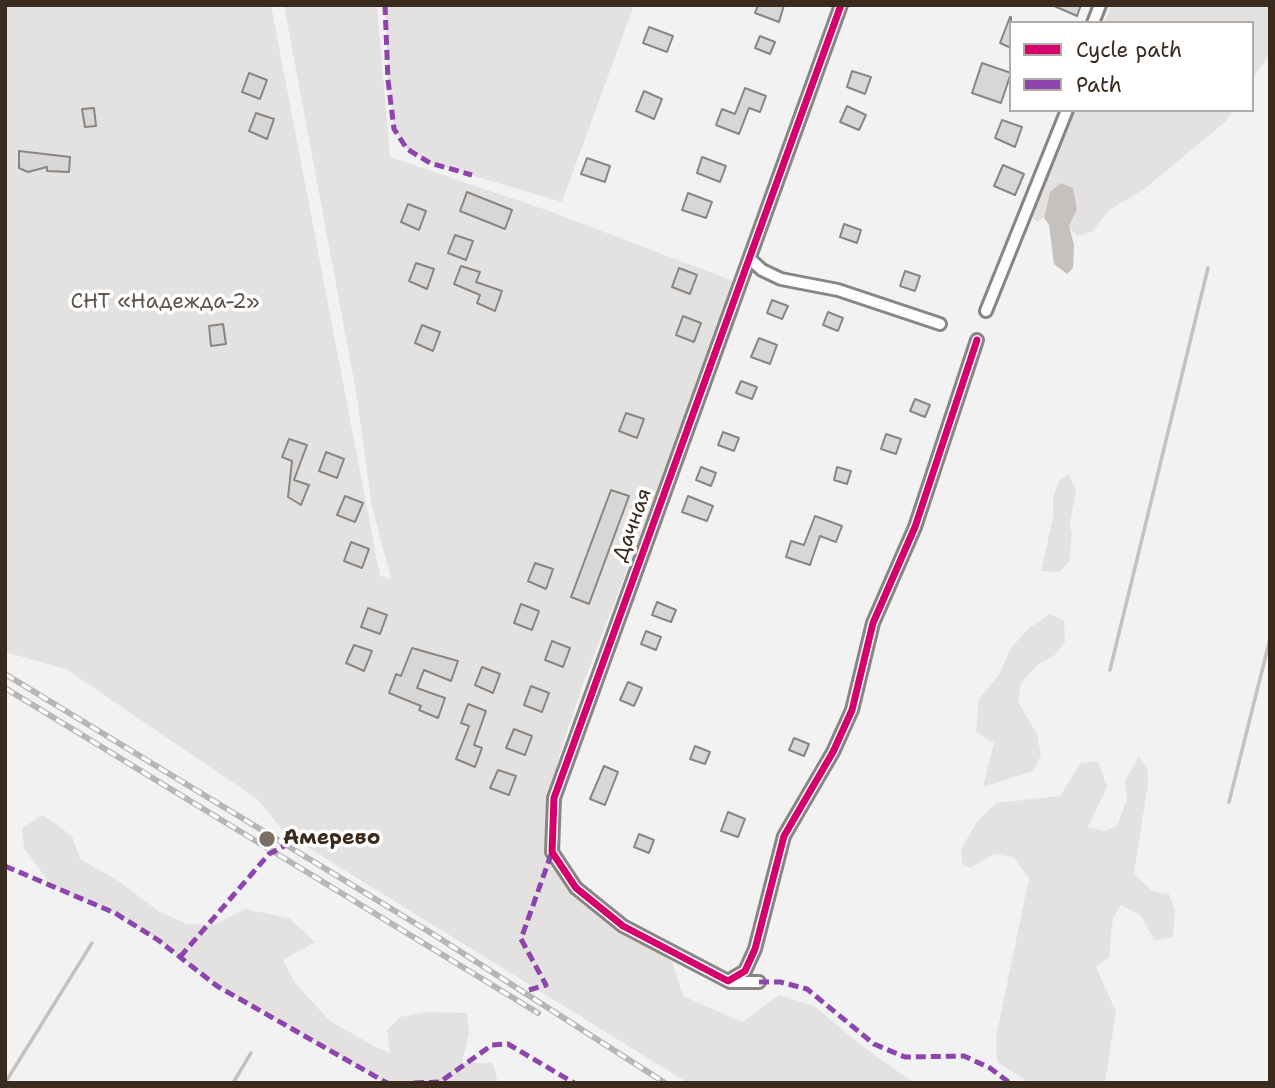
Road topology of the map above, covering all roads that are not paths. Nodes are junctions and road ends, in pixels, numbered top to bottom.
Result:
1 (841, 5) edge
2 (1066, 112) edge
3 (751, 260) junction
4 (747, 274) dead end
5 (986, 311) dead end
6 (940, 324) dead end
7 (977, 340) dead end
8 (589, 694) junction
9 (728, 982) junction
10 (759, 982) dead end

1 - 3 street, Дачная
2 - 5 street
3 - 6 street
3 - 8 street, Дачная
4 - 8 street
7 - 9 street
8 - 9 street
9 - 10 street

